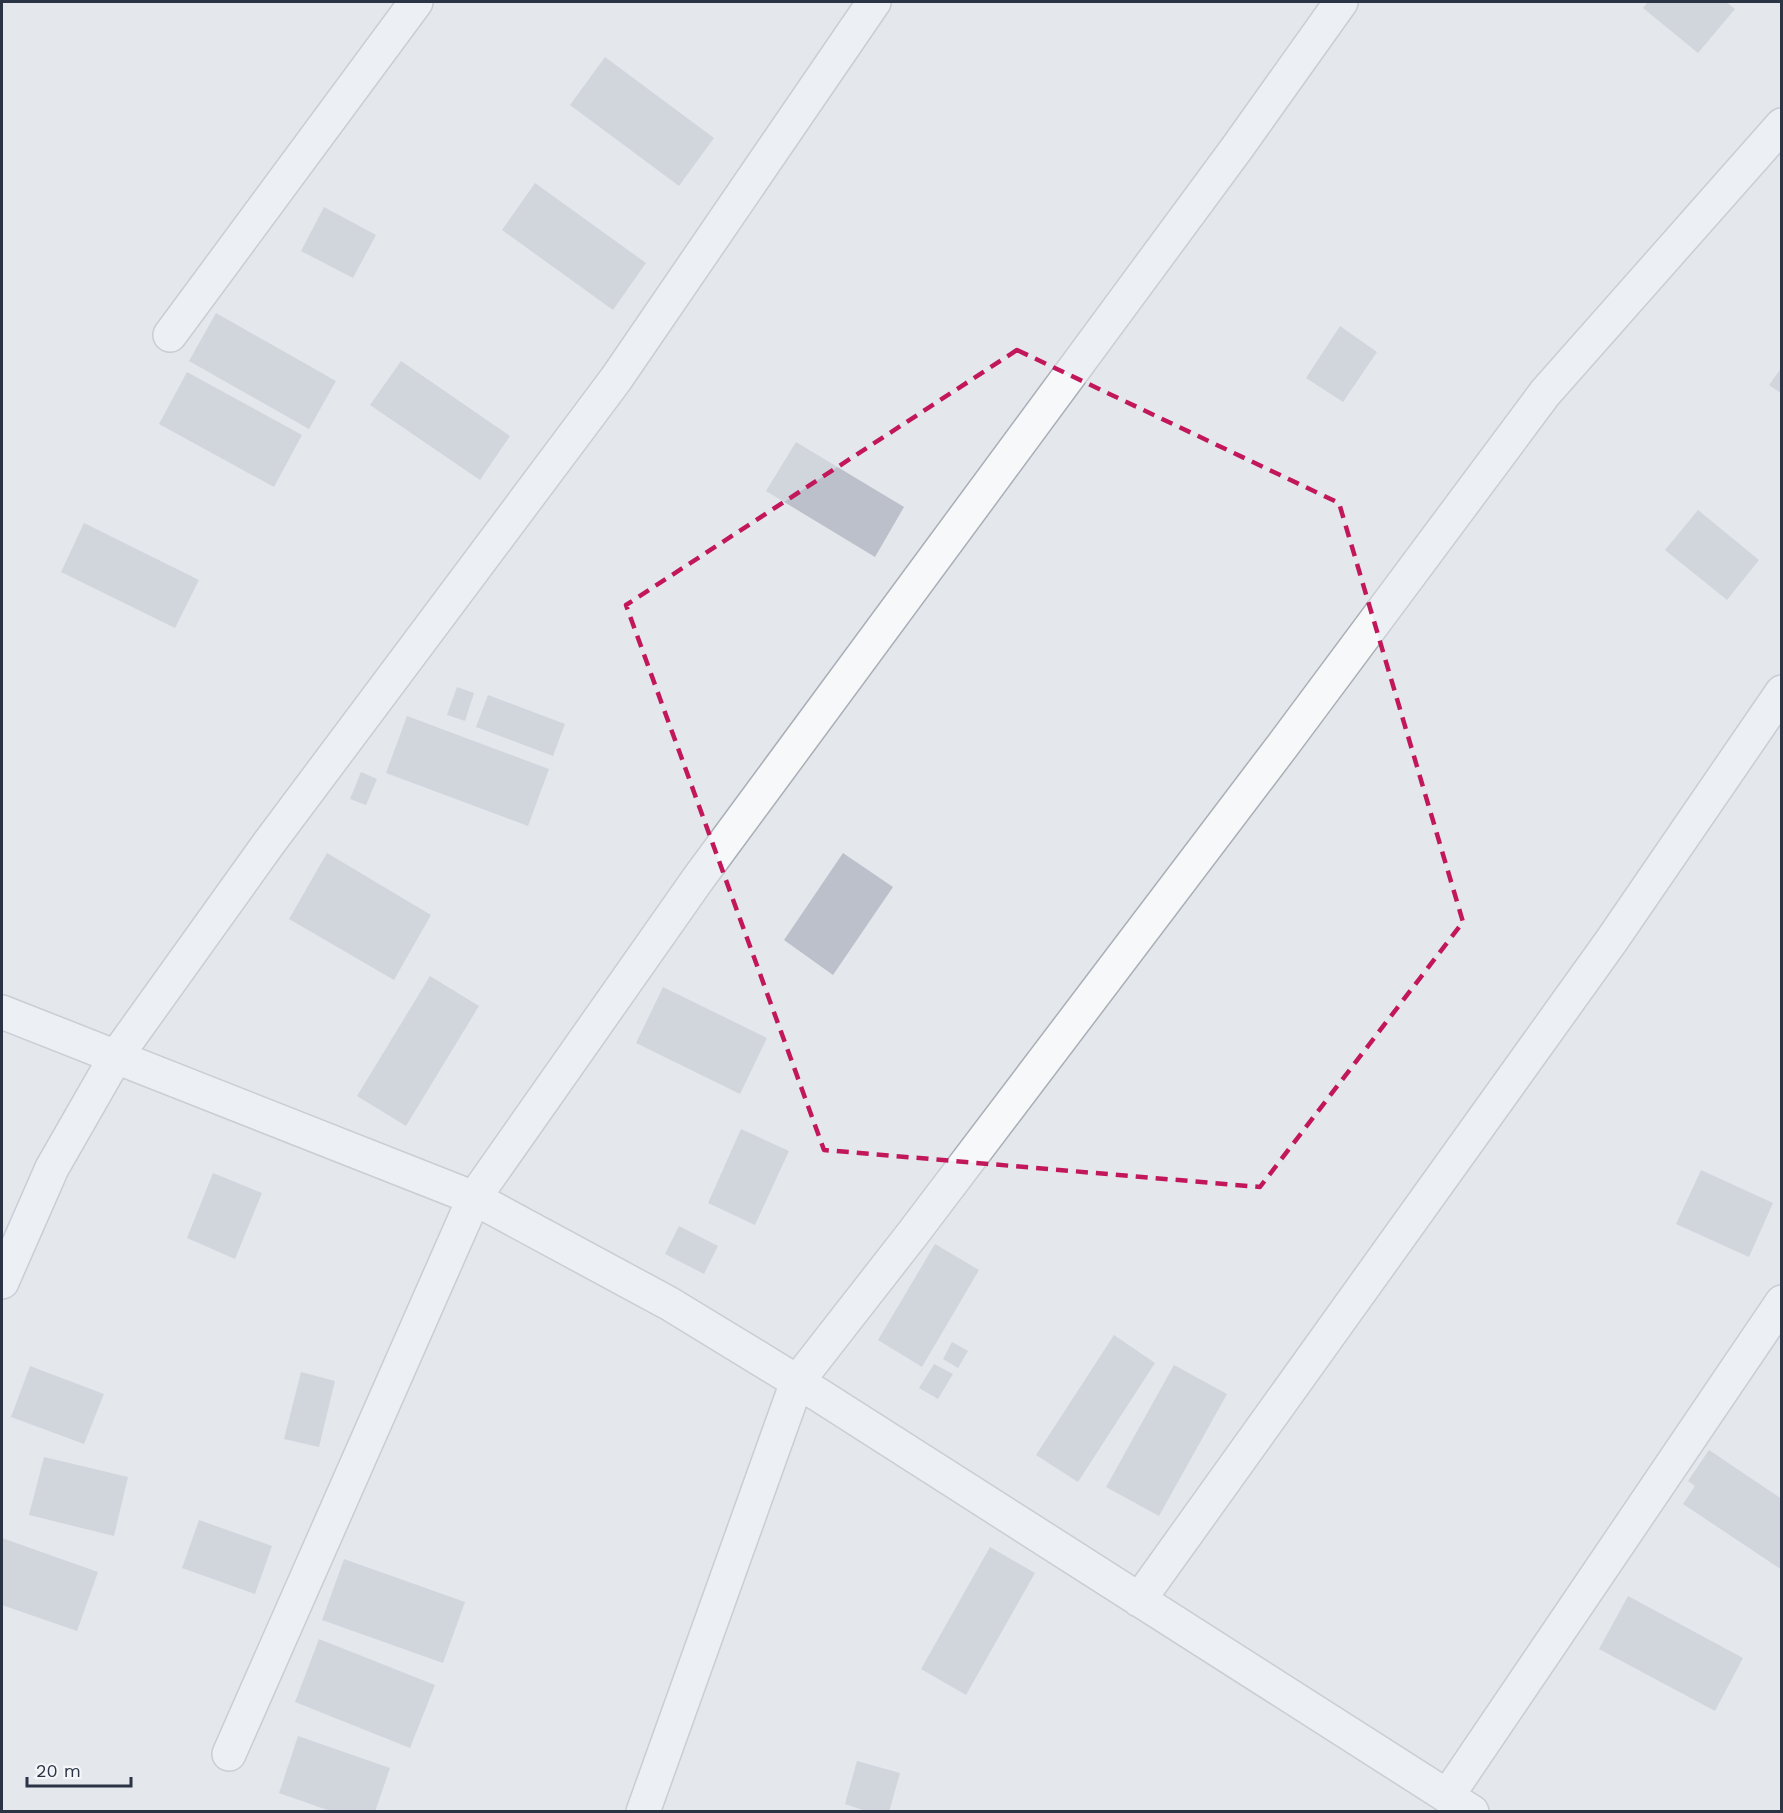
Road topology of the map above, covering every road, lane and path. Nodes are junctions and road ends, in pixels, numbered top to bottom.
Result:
1 (416, 2) edge
2 (874, 2) edge
3 (1341, 2) edge
4 (1782, 125) edge
5 (170, 335) dead end
6 (1782, 692) edge
7 (2, 1012) edge
8 (115, 1058) junction
9 (474, 1198) junction
10 (2, 1282) edge
11 (1782, 1302) edge
12 (797, 1382) junction
13 (1139, 1599) junction
14 (229, 1754) dead end
15 (1460, 1803) edge
16 (643, 1812) edge

1 - 5 street
2 - 8 street
3 - 9 street
4 - 12 street
6 - 13 street
7 - 8 street
8 - 9 street
8 - 10 street
9 - 12 street
9 - 14 street
11 - 15 street
12 - 13 street
12 - 16 street
13 - 15 street

